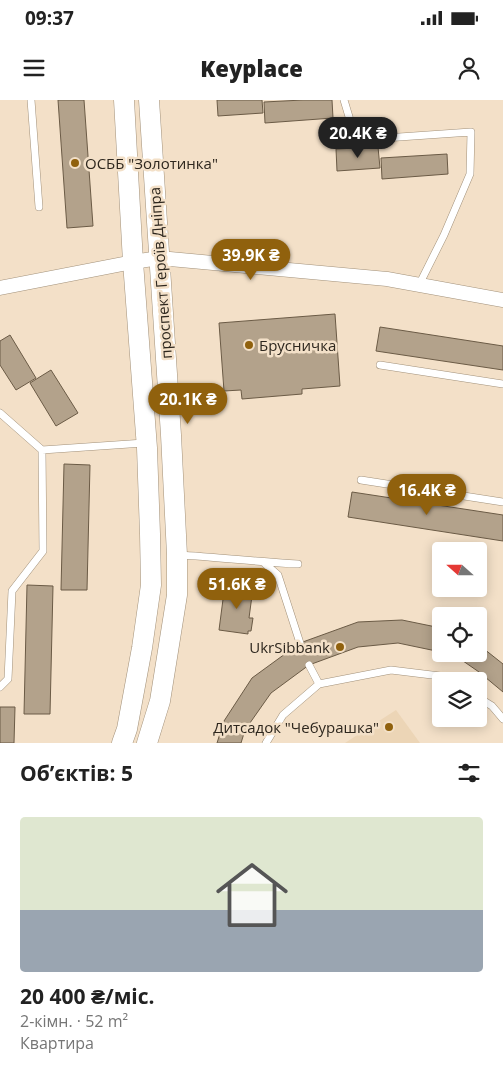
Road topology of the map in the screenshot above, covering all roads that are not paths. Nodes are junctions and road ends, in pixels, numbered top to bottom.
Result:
1 (31, 100) edge
2 (124, 100) edge
3 (149, 100) edge
4 (344, 100) edge
5 (39, 207) dead end
6 (159, 258) junction
7 (133, 262) junction
8 (420, 285) junction
9 (0, 288) edge
10 (503, 300) edge
11 (380, 365) dead end
12 (503, 384) edge
13 (0, 413) edge
14 (146, 442) junction
15 (42, 450) junction
16 (361, 480) dead end
17 (503, 502) edge
18 (177, 555) junction
19 (262, 562) junction
20 (298, 564) dead end
21 (300, 643) dead end
22 (309, 664) dead end
23 (432, 675) edge
24 (319, 684) junction
25 (0, 687) edge
26 (487, 703) edge
27 (503, 720) edge
28 (268, 742) edge
29 (122, 743) edge
30 (147, 743) edge

1 - 5 lane
2 - 7 street, проспект Героїв Дніпра
3 - 6 street, проспект Героїв Дніпра
4 - 8 lane
6 - 7 street
6 - 8 street
6 - 18 street, проспект Героїв Дніпра
7 - 9 street
7 - 14 street, проспект Героїв Дніпра
8 - 10 street
11 - 12 lane
13 - 15 lane
14 - 15 lane
14 - 29 street, проспект Героїв Дніпра
15 - 25 lane
16 - 17 lane
18 - 19 lane
18 - 30 street, проспект Героїв Дніпра
19 - 20 lane
19 - 21 lane
22 - 24 lane
23 - 24 lane
24 - 28 lane
26 - 27 lane

